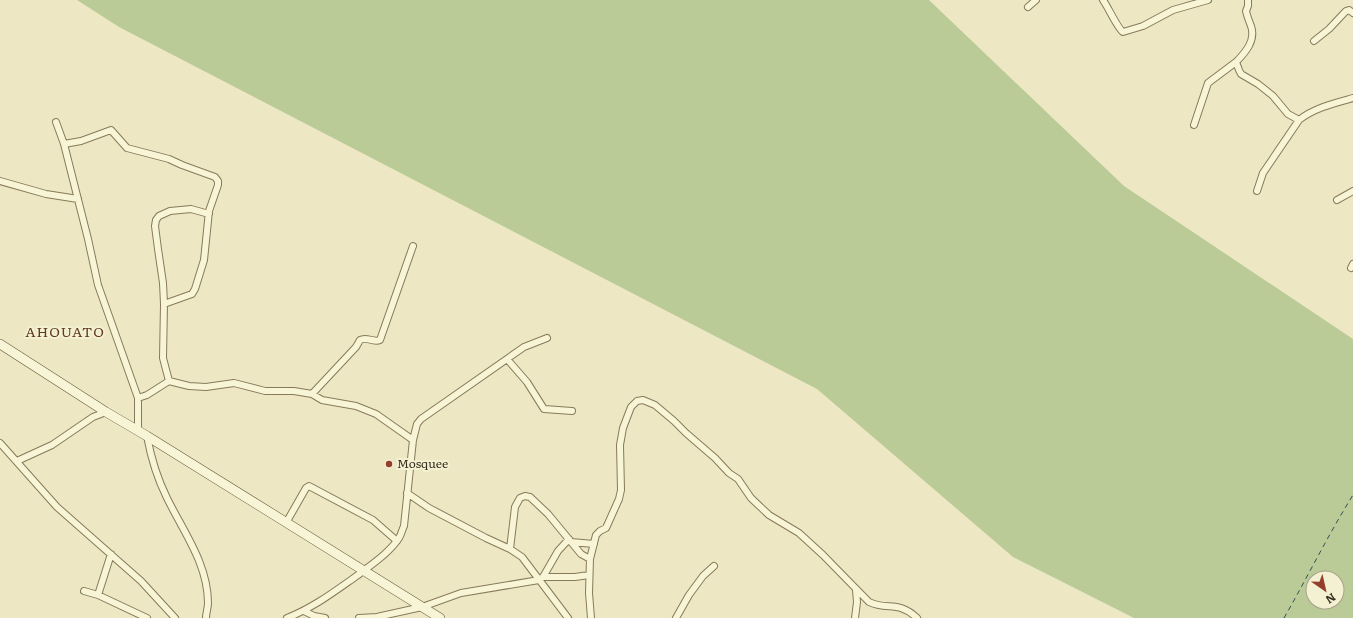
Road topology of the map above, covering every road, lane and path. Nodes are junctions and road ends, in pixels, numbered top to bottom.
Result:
1 (1036, 0) edge
2 (1204, 0) edge
3 (1248, 0) edge
4 (1105, 1) edge
5 (1028, 7) dead end
6 (1353, 13) edge
7 (1314, 41) dead end
8 (1236, 62) junction
9 (1353, 98) edge
10 (1299, 120) junction
11 (56, 122) dead end
12 (1194, 125) dead end
13 (64, 144) junction
14 (0, 181) edge
15 (1353, 191) edge
16 (1257, 192) dead end
17 (78, 199) junction
18 (1337, 200) dead end
19 (209, 214) junction
20 (413, 246) dead end
21 (164, 304) junction
22 (547, 338) dead end
23 (0, 344) edge
24 (507, 359) junction
25 (169, 381) junction
26 (312, 394) junction
27 (138, 398) junction
28 (572, 411) dead end
29 (106, 412) junction
30 (138, 431) junction
31 (147, 436) junction
32 (414, 440) junction
33 (0, 443) edge
34 (17, 461) junction
35 (407, 493) junction
36 (286, 523) junction
37 (570, 540) junction
38 (397, 541) junction
39 (594, 544) junction
40 (510, 548) junction
41 (111, 554) junction
42 (590, 559) junction
43 (714, 566) dead end
44 (364, 570) junction
45 (589, 575) junction
46 (541, 578) junction
47 (856, 590) junction
48 (84, 591) dead end
49 (98, 595) junction
50 (422, 607) junction
51 (304, 612) junction
52 (147, 618) edge
53 (175, 618) edge
54 (206, 618) edge
55 (287, 618) edge
56 (325, 618) edge
57 (359, 618) edge
58 (439, 618) edge
59 (568, 618) edge
60 (591, 618) edge
61 (676, 618) edge
62 (855, 618) edge
63 (917, 618) edge

1 - 5 street
2 - 4 street
3 - 8 street
6 - 7 street
8 - 10 street
8 - 12 street
9 - 10 street
10 - 16 street
11 - 13 street
13 - 17 street
13 - 19 street
14 - 17 street
15 - 18 street
17 - 27 street
19 - 21 street
19 - 21 street
20 - 26 street
21 - 25 street
22 - 24 street
23 - 29 street
24 - 28 street
24 - 32 street
25 - 26 street
25 - 27 street
26 - 32 street
27 - 30 street
29 - 30 street
29 - 34 street
30 - 31 street
31 - 36 street
31 - 54 street
32 - 35 street
33 - 34 street
34 - 41 street
35 - 38 street
35 - 40 street
36 - 38 street
36 - 44 street
37 - 39 street
37 - 40 street
37 - 42 street
37 - 46 street
38 - 44 street
39 - 42 street
39 - 47 street
40 - 46 street
41 - 49 street
41 - 53 street
42 - 45 street
43 - 61 street
44 - 50 street
44 - 51 street
45 - 46 street
45 - 60 street
46 - 50 street
46 - 59 street
47 - 62 street
47 - 63 street
48 - 49 street
49 - 52 street
50 - 57 street
50 - 58 street
51 - 55 street
51 - 56 street

